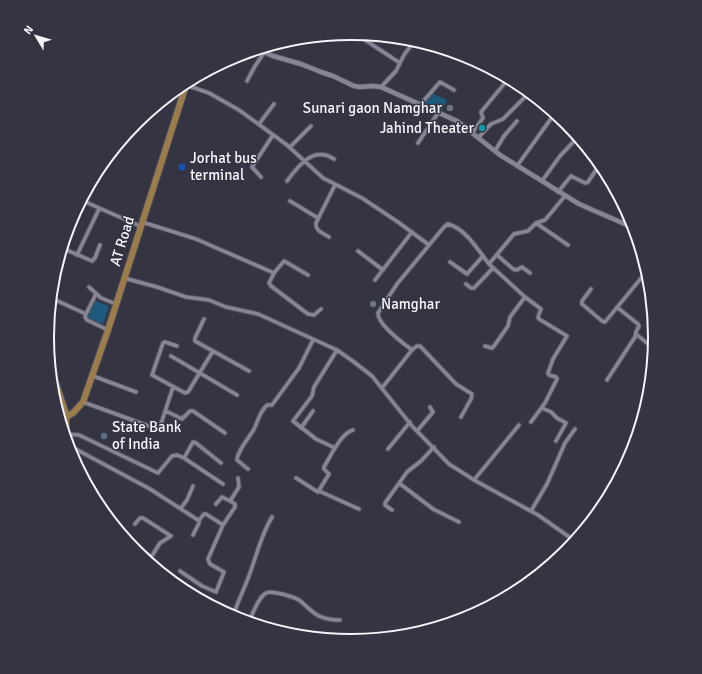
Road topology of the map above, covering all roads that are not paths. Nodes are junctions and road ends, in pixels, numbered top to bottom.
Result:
1 (366, 41) edge
2 (411, 46) edge
3 (264, 53) joint
4 (400, 63) junction
5 (247, 81) dead end
6 (505, 83) edge
7 (193, 86) edge
8 (381, 88) junction
9 (454, 90) dead end
10 (183, 92) edge
11 (525, 97) edge
12 (274, 104) dead end
13 (420, 105) junction
14 (438, 113) junction
15 (551, 118) edge
16 (517, 121) dead end
17 (259, 124) junction
18 (311, 126) dead end
19 (472, 133) junction
20 (273, 135) junction
21 (478, 138) junction
22 (574, 141) edge
23 (418, 143) dead end
24 (290, 147) junction
25 (495, 152) junction
26 (334, 159) dead end
27 (305, 161) junction
28 (517, 166) junction
29 (596, 170) edge
30 (261, 177) dead end
31 (287, 181) dead end
32 (542, 181) junction
33 (336, 186) junction
34 (558, 192) junction
35 (565, 196) junction
36 (290, 201) dead end
37 (87, 203) edge
38 (99, 208) junction
39 (318, 218) junction
40 (536, 223) junction
41 (141, 224) junction
42 (626, 224) edge
43 (412, 232) junction
44 (329, 237) dead end
45 (568, 244) dead end
46 (100, 245) dead end
47 (429, 245) junction
48 (67, 251) edge
49 (358, 251) dead end
50 (76, 255) junction
51 (497, 255) junction
52 (483, 256) junction
53 (450, 262) dead end
54 (489, 264) junction
55 (493, 268) junction
56 (382, 270) junction
57 (274, 273) junction
58 (530, 273) dead end
59 (308, 275) dead end
60 (124, 278) junction
61 (642, 278) edge
62 (374, 280) dead end
63 (466, 284) dead end
64 (89, 287) dead end
65 (591, 289) dead end
66 (96, 294) junction
67 (525, 297) junction
68 (57, 301) edge
69 (116, 304) junction
70 (618, 308) junction
71 (322, 309) dead end
72 (86, 314) junction
73 (204, 319) dead end
74 (108, 330) junction
75 (636, 334) junction
76 (313, 340) junction
77 (648, 344) edge
78 (177, 346) dead end
79 (485, 346) dead end
80 (337, 350) junction
81 (412, 350) junction
82 (213, 351) junction
83 (172, 356) dead end
84 (249, 371) dead end
85 (200, 372) junction
86 (93, 376) junction
87 (607, 380) dead end
88 (173, 387) junction
89 (382, 388) junction
90 (136, 392) dead end
91 (237, 395) dead end
92 (61, 400) edge
93 (62, 403) junction
94 (82, 404) junction
95 (430, 407) dead end
96 (542, 408) junction
97 (166, 411) junction
98 (313, 411) dead end
99 (65, 416) joint
100 (461, 417) dead end
101 (410, 422) junction
102 (531, 422) dead end
103 (68, 425) edge
104 (519, 425) dead end
105 (301, 428) junction
106 (575, 429) dead end
107 (353, 430) dead end
108 (418, 431) junction
109 (70, 432) edge
110 (225, 432) dead end
111 (556, 441) dead end
112 (434, 447) junction
113 (335, 448) junction
114 (76, 449) edge
115 (388, 449) dead end
116 (184, 458) junction
117 (221, 463) dead end
118 (248, 469) dead end
119 (238, 478) dead end
120 (296, 478) dead end
121 (474, 480) junction
122 (399, 483) junction
123 (224, 484) dead end
124 (194, 486) dead end
125 (319, 491) junction
126 (230, 501) junction
127 (216, 504) dead end
128 (181, 508) junction
129 (359, 509) dead end
130 (392, 510) dead end
131 (531, 511) junction
132 (272, 517) dead end
133 (199, 520) junction
134 (459, 522) dead end
135 (135, 524) dead end
136 (223, 525) junction
137 (193, 534) dead end
138 (570, 537) edge
139 (151, 557) edge
140 (180, 571) dead end
141 (235, 610) edge
142 (252, 616) edge
143 (340, 620) dead end

1 - 4 street
2 - 4 street
3 - 5 street
3 - 8 street
4 - 8 street
6 - 19 street
7 - 17 street
8 - 13 street
9 - 13 street
10 - 41 highway, AT Road
11 - 21 street
12 - 17 street
13 - 14 street
14 - 19 street
14 - 23 street
15 - 28 street
16 - 25 street
17 - 20 street
18 - 24 street
19 - 21 street
20 - 24 street
20 - 30 street
21 - 25 street
22 - 32 street
24 - 27 street
25 - 28 street
26 - 27 street
27 - 31 street
27 - 33 street
28 - 32 street
29 - 34 street
32 - 34 street
33 - 39 street
33 - 43 street
34 - 35 street
35 - 40 street
35 - 42 street
36 - 39 street
37 - 38 street
38 - 41 street
38 - 50 street
39 - 44 street
40 - 45 street
40 - 51 street
41 - 57 street
41 - 60 highway, AT Road
43 - 47 street
43 - 56 street
46 - 50 street
47 - 52 street
47 - 81 street
48 - 50 street
49 - 56 street
51 - 54 street
51 - 58 street
52 - 53 street
52 - 54 street
54 - 55 street
55 - 63 street
55 - 67 street
56 - 62 street
57 - 59 street
57 - 71 street
60 - 69 highway, AT Road
60 - 76 street
61 - 70 street
64 - 66 street
65 - 70 street
66 - 69 street
66 - 72 street
67 - 79 street
67 - 96 street
68 - 72 street
69 - 74 highway, AT Road
70 - 75 street
72 - 74 street
73 - 82 street
74 - 86 highway, AT Road
75 - 77 street
75 - 87 street
76 - 80 street
76 - 118 street
78 - 88 street
80 - 89 street
80 - 105 street
81 - 89 street
81 - 100 street
82 - 84 street
82 - 85 street
83 - 85 street
85 - 88 street
85 - 91 street
86 - 90 street
86 - 94 highway, AT Road
88 - 97 street
89 - 101 street
92 - 93 highway
93 - 94 highway
93 - 99 highway
94 - 97 street
94 - 99 highway
94 - 103 highway, AT Road
95 - 108 street
96 - 102 street
96 - 111 street
97 - 110 street
98 - 105 street
101 - 108 street
101 - 115 street
104 - 121 street
105 - 113 street
106 - 131 street
107 - 113 street
108 - 112 street
109 - 116 street
112 - 121 street
112 - 122 street
113 - 125 street
114 - 128 street
116 - 117 street
116 - 123 street
119 - 126 street
120 - 125 street
121 - 131 street
122 - 130 street
122 - 134 street
124 - 128 street
125 - 129 street
126 - 127 street
126 - 136 street
128 - 133 street
131 - 138 street
132 - 141 street
133 - 136 street
133 - 137 street
135 - 139 street
136 - 140 street
142 - 143 street

